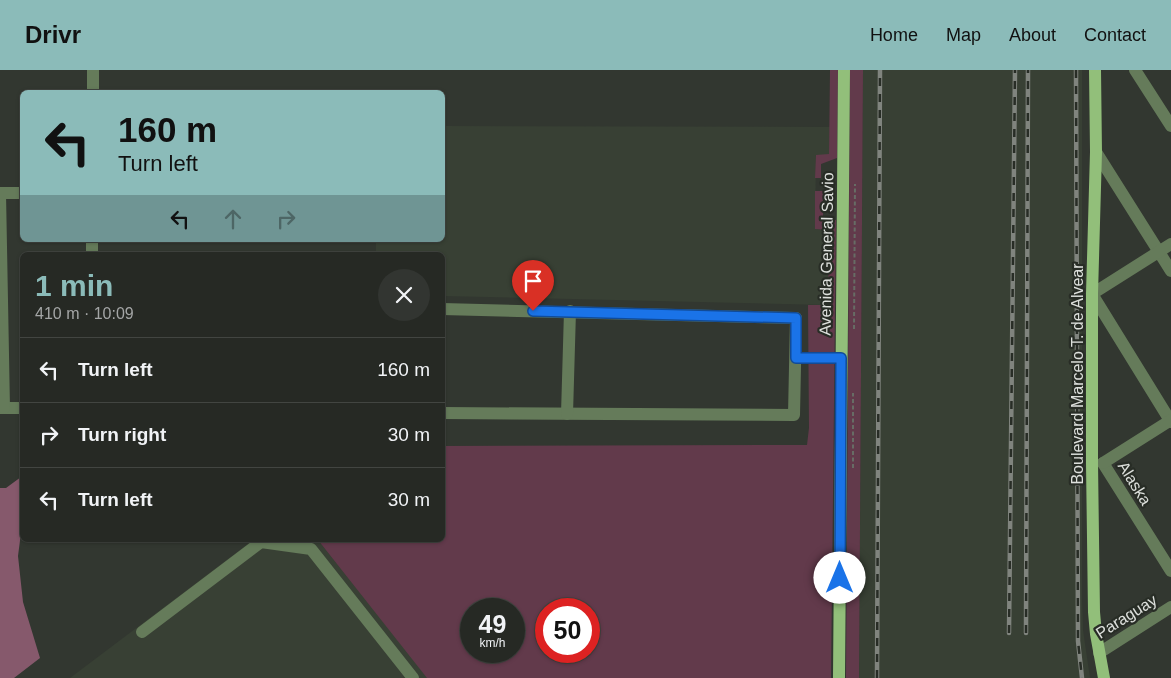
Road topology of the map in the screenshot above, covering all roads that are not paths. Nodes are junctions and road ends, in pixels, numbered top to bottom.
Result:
1 (93, 70) edge
2 (844, 70) edge
3 (1095, 70) edge
4 (1135, 70) edge
5 (93, 90) edge
6 (1171, 126) edge
7 (1096, 152) junction
8 (20, 193) edge
9 (1171, 244) edge
10 (1159, 252) junction
11 (1171, 271) edge
12 (1092, 294) junction
13 (445, 309) edge
14 (570, 312) junction
15 (796, 358) junction
16 (841, 358) junction
17 (2, 408) edge
18 (20, 408) edge
19 (445, 413) edge
20 (567, 414) junction
21 (1171, 420) edge
22 (1097, 463) junction
23 (1171, 571) edge
24 (1171, 607) edge
25 (142, 632) dead end
26 (1099, 653) junction
27 (413, 678) edge
28 (840, 678) edge
29 (1104, 678) edge

1 - 5 street
2 - 16 main road, Avenida General Savio
3 - 7 main road, Boulevard Marcelo T. de Alvear
4 - 6 street
7 - 10 street
7 - 12 main road, Boulevard Marcelo T. de Alvear
8 - 17 street
9 - 10 street
10 - 11 street
10 - 12 street
12 - 21 street
12 - 22 main road, Boulevard Marcelo T. de Alvear
13 - 14 street
14 - 15 street
14 - 20 street
15 - 16 street
15 - 20 street
16 - 28 main road, Avenida General Savio
17 - 18 street
19 - 20 street
21 - 22 street
22 - 23 street, Alaska
22 - 26 main road, Boulevard Marcelo T. de Alvear
24 - 26 street, Paraguay
25 - 27 street
26 - 29 main road, Boulevard Marcelo T. de Alvear

